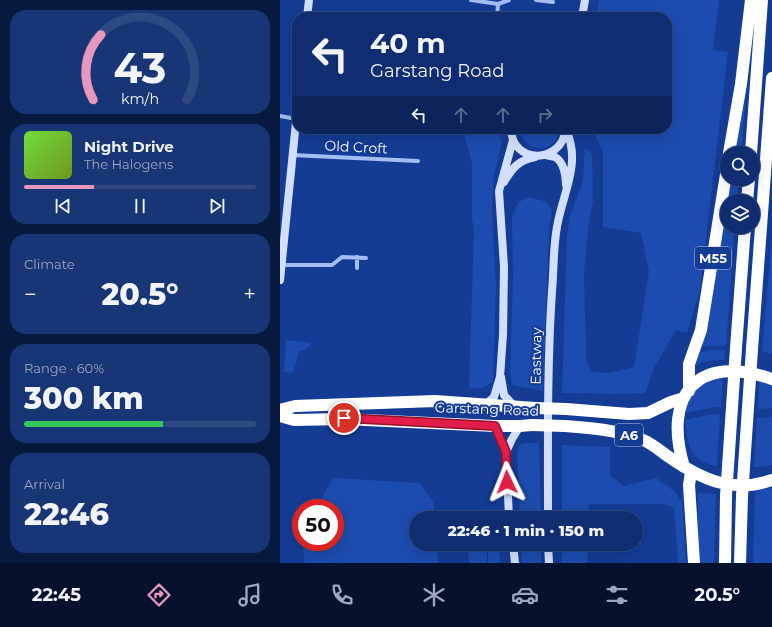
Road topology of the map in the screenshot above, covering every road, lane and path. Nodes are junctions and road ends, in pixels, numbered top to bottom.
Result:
1 (309, 0) edge
2 (471, 0) edge
3 (509, 0) edge
4 (536, 0) edge
5 (584, 0) edge
6 (751, 0) edge
7 (762, 0) edge
8 (553, 2) dead end
9 (498, 4) junction
10 (308, 12) edge
11 (497, 12) edge
12 (583, 12) edge
13 (772, 78) edge
14 (292, 115) edge
15 (280, 116) edge
16 (295, 134) edge
17 (512, 134) edge
18 (565, 134) edge
19 (568, 134) edge
20 (513, 140) junction
21 (731, 146) edge
22 (752, 146) edge
23 (292, 155) junction
24 (541, 156) junction
25 (418, 161) dead end
26 (724, 186) edge
27 (499, 191) junction
28 (566, 195) junction
29 (744, 234) edge
30 (357, 257) junction
31 (366, 258) dead end
32 (282, 265) junction
33 (356, 268) dead end
34 (280, 280) edge
35 (500, 377) junction
36 (772, 379) edge
37 (687, 395) junction
38 (485, 405) junction
39 (514, 406) junction
40 (280, 410) edge
41 (280, 416) edge
42 (495, 426) junction
43 (520, 426) junction
44 (506, 452) junction
45 (688, 469) junction
46 (772, 480) edge
47 (509, 511) edge
48 (548, 511) edge
49 (514, 551) edge
50 (548, 551) edge
51 (515, 563) edge
52 (549, 563) edge
53 (694, 563) edge
54 (725, 563) edge
55 (740, 563) edge

1 - 10 main road
2 - 9 street
3 - 9 street
4 - 8 street
5 - 12 main road
6 - 21 highway
7 - 22 highway
9 - 11 street
13 - 55 highway, bridge
14 - 15 street
16 - 23 main road
17 - 20 main road
18 - 24 main road
19 - 28 main road, Eastway
20 - 24 main road, Eastway
20 - 27 main road
23 - 25 street, Old Croft
23 - 32 main road
24 - 27 main road
24 - 28 main road, Eastway
26 - 37 highway, M55
27 - 35 main road
28 - 48 main road, Eastway
29 - 54 highway, M55, bridge
30 - 31 street
30 - 32 street
30 - 33 street
32 - 34 main road
35 - 38 main road
35 - 39 main road
36 - 37 highway, A6
37 - 39 highway, Garstang Road / A6, bridge
37 - 45 highway
38 - 39 highway, Garstang Road / A6
38 - 40 highway, Garstang Road / A6
41 - 42 highway, Garstang Road / A6
42 - 43 highway, Garstang Road / A6
42 - 44 main road
43 - 44 main road
43 - 45 highway, Garstang Road / A6, bridge
44 - 47 main road
45 - 46 highway, A6
45 - 53 highway
49 - 51 main road
50 - 52 main road

